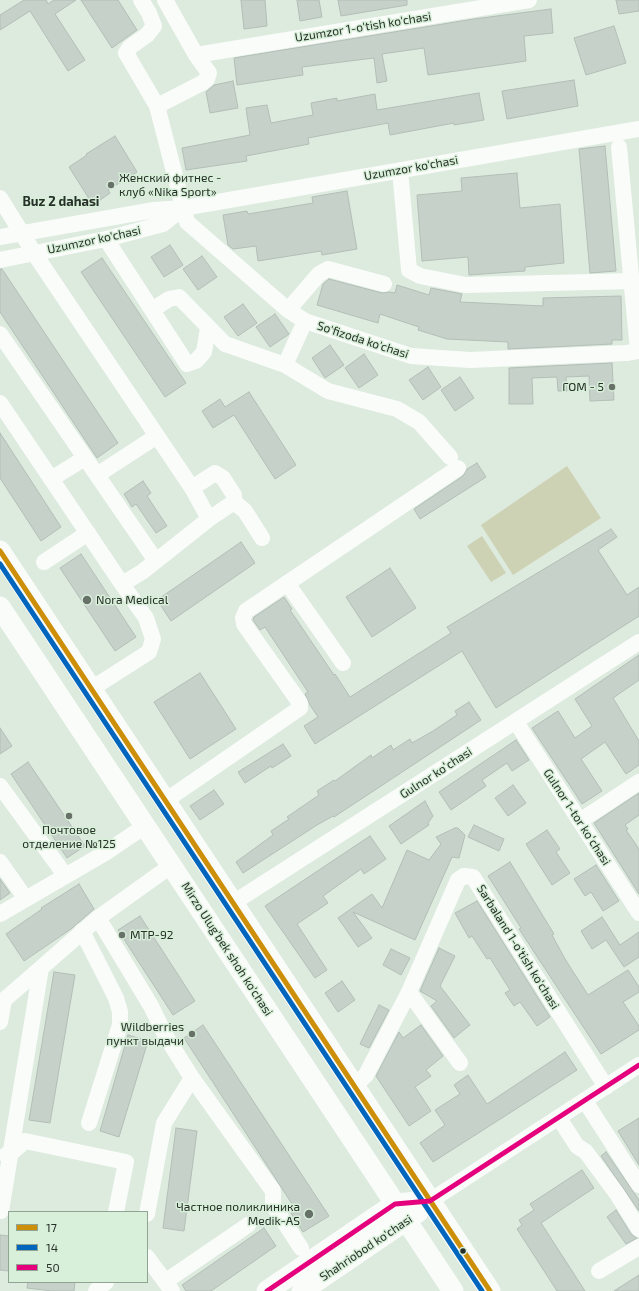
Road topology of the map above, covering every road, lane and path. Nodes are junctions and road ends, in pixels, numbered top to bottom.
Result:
1 (141, 0) edge
2 (166, 0) edge
3 (529, 0) edge
4 (196, 55) junction
5 (157, 106) junction
6 (639, 129) edge
7 (619, 147) dead end
8 (400, 170) junction
9 (0, 198) edge
10 (183, 208) junction
11 (22, 233) junction
12 (0, 237) edge
13 (106, 239) junction
14 (34, 253) junction
15 (0, 260) edge
16 (632, 281) junction
17 (384, 284) dead end
18 (152, 310) junction
19 (288, 310) junction
20 (305, 321) junction
21 (208, 328) junction
22 (0, 334) edge
23 (639, 351) edge
24 (285, 365) junction
25 (0, 403) edge
26 (157, 436) junction
27 (85, 458) junction
28 (97, 475) junction
29 (51, 479) junction
30 (192, 488) junction
31 (234, 502) junction
32 (209, 519) junction
33 (88, 533) junction
34 (262, 538) dead end
35 (0, 551) edge
36 (156, 561) junction
37 (44, 562) dead end
38 (287, 583) junction
39 (122, 584) junction
40 (0, 607) edge
41 (639, 642) edge
42 (343, 664) dead end
43 (91, 689) junction
44 (516, 722) junction
45 (639, 782) edge
46 (0, 786) edge
47 (166, 801) junction
48 (580, 821) junction
49 (145, 826) junction
50 (0, 862) edge
51 (172, 866) junction
52 (65, 876) junction
53 (26, 899) junction
54 (233, 904) junction
55 (639, 912) edge
56 (0, 914) edge
57 (98, 918) junction
58 (82, 931) junction
59 (41, 968) junction
60 (409, 992) junction
61 (2, 1001) edge
62 (0, 1022) edge
63 (460, 1063) dead end
64 (637, 1070) edge
65 (192, 1078) junction
66 (354, 1086) junction
67 (606, 1087) junction
68 (585, 1101) junction
69 (559, 1118) junction
70 (90, 1123) dead end
71 (4, 1155) edge
72 (639, 1184) edge
73 (430, 1202) junction
74 (116, 1211) edge
75 (148, 1211) edge
76 (3, 1212) edge
77 (401, 1213) junction
78 (248, 1225) dead end
79 (639, 1229) edge
80 (639, 1247) edge
81 (301, 1248) dead end
82 (148, 1258) edge
83 (599, 1271) dead end
84 (105, 1283) edge
85 (169, 1286) edge
86 (96, 1291) edge
87 (267, 1291) edge
88 (302, 1291) edge
89 (453, 1291) edge
90 (490, 1291) edge

1 - 5 street, So'fizoda ko'chasi
2 - 4 street
3 - 4 street, Uzumzor 1-o'tish ko'chasi
4 - 5 street
5 - 10 street, So'fizoda ko'chasi
6 - 8 street, Uzumzor ko'chasi
7 - 16 street
8 - 10 street, Uzumzor ko'chasi
8 - 16 street
9 - 11 street
10 - 11 street, Uzumzor ko'chasi
10 - 13 street, Uzumzor ko'chasi
10 - 19 street, So'fizoda ko'chasi
11 - 12 street, Uzumzor ko'chasi
11 - 14 street
13 - 14 street, Uzumzor ko'chasi
13 - 18 street
14 - 15 street, Uzumzor ko'chasi
14 - 26 street
16 - 23 street
17 - 19 street
18 - 21 street
18 - 21 street
19 - 20 street, So'fizoda ko'chasi
20 - 23 street, So'fizoda ko'chasi
20 - 24 street
21 - 24 street
22 - 27 street
24 - 38 street
25 - 29 street
26 - 28 street
26 - 30 street
27 - 28 street
27 - 29 street
28 - 36 street
29 - 33 street
30 - 31 street
30 - 32 street
31 - 32 street
31 - 34 street
32 - 36 street
33 - 37 street
33 - 39 street
35 - 43 main road
36 - 39 street
38 - 42 street
38 - 47 street
39 - 43 street
40 - 49 main road, Mirzo Ulug'bek shoh ko'chasi
41 - 44 street, Gulnor koʻchasi
43 - 47 main road
44 - 48 street, Gulnor 1-tor koʻchasi
44 - 54 street, Gulnor koʻchasi
45 - 48 street
46 - 52 street
47 - 54 main road
48 - 55 street, Gulnor 1-tor koʻchasi
49 - 51 main road, Mirzo Ulug'bek shoh ko'chasi
49 - 52 street
50 - 53 street
51 - 57 street
51 - 77 main road, Mirzo Ulug'bek shoh ko'chasi
52 - 53 street
53 - 56 street
54 - 66 main road
57 - 58 street
57 - 65 street
58 - 59 street
58 - 70 street
59 - 61 street
59 - 71 street
60 - 63 street
60 - 66 street, Sarbaland 1-o'tish ko'chasi
60 - 67 street, Sarbaland 1-o'tish ko'chasi
61 - 62 street
64 - 67 street
65 - 75 street
65 - 81 street
66 - 73 main road
67 - 68 street
68 - 69 street
68 - 72 street
69 - 73 street
69 - 79 street
71 - 74 street
71 - 76 street
73 - 77 main road, Shahriobod ko'chasi
73 - 90 main road
77 - 87 main road, Shahriobod ko'chasi
77 - 88 main road, Shahriobod ko'chasi
77 - 89 main road, Mirzo Ulug'bek shoh ko'chasi
78 - 85 street
80 - 83 street
82 - 85 street
84 - 86 street

